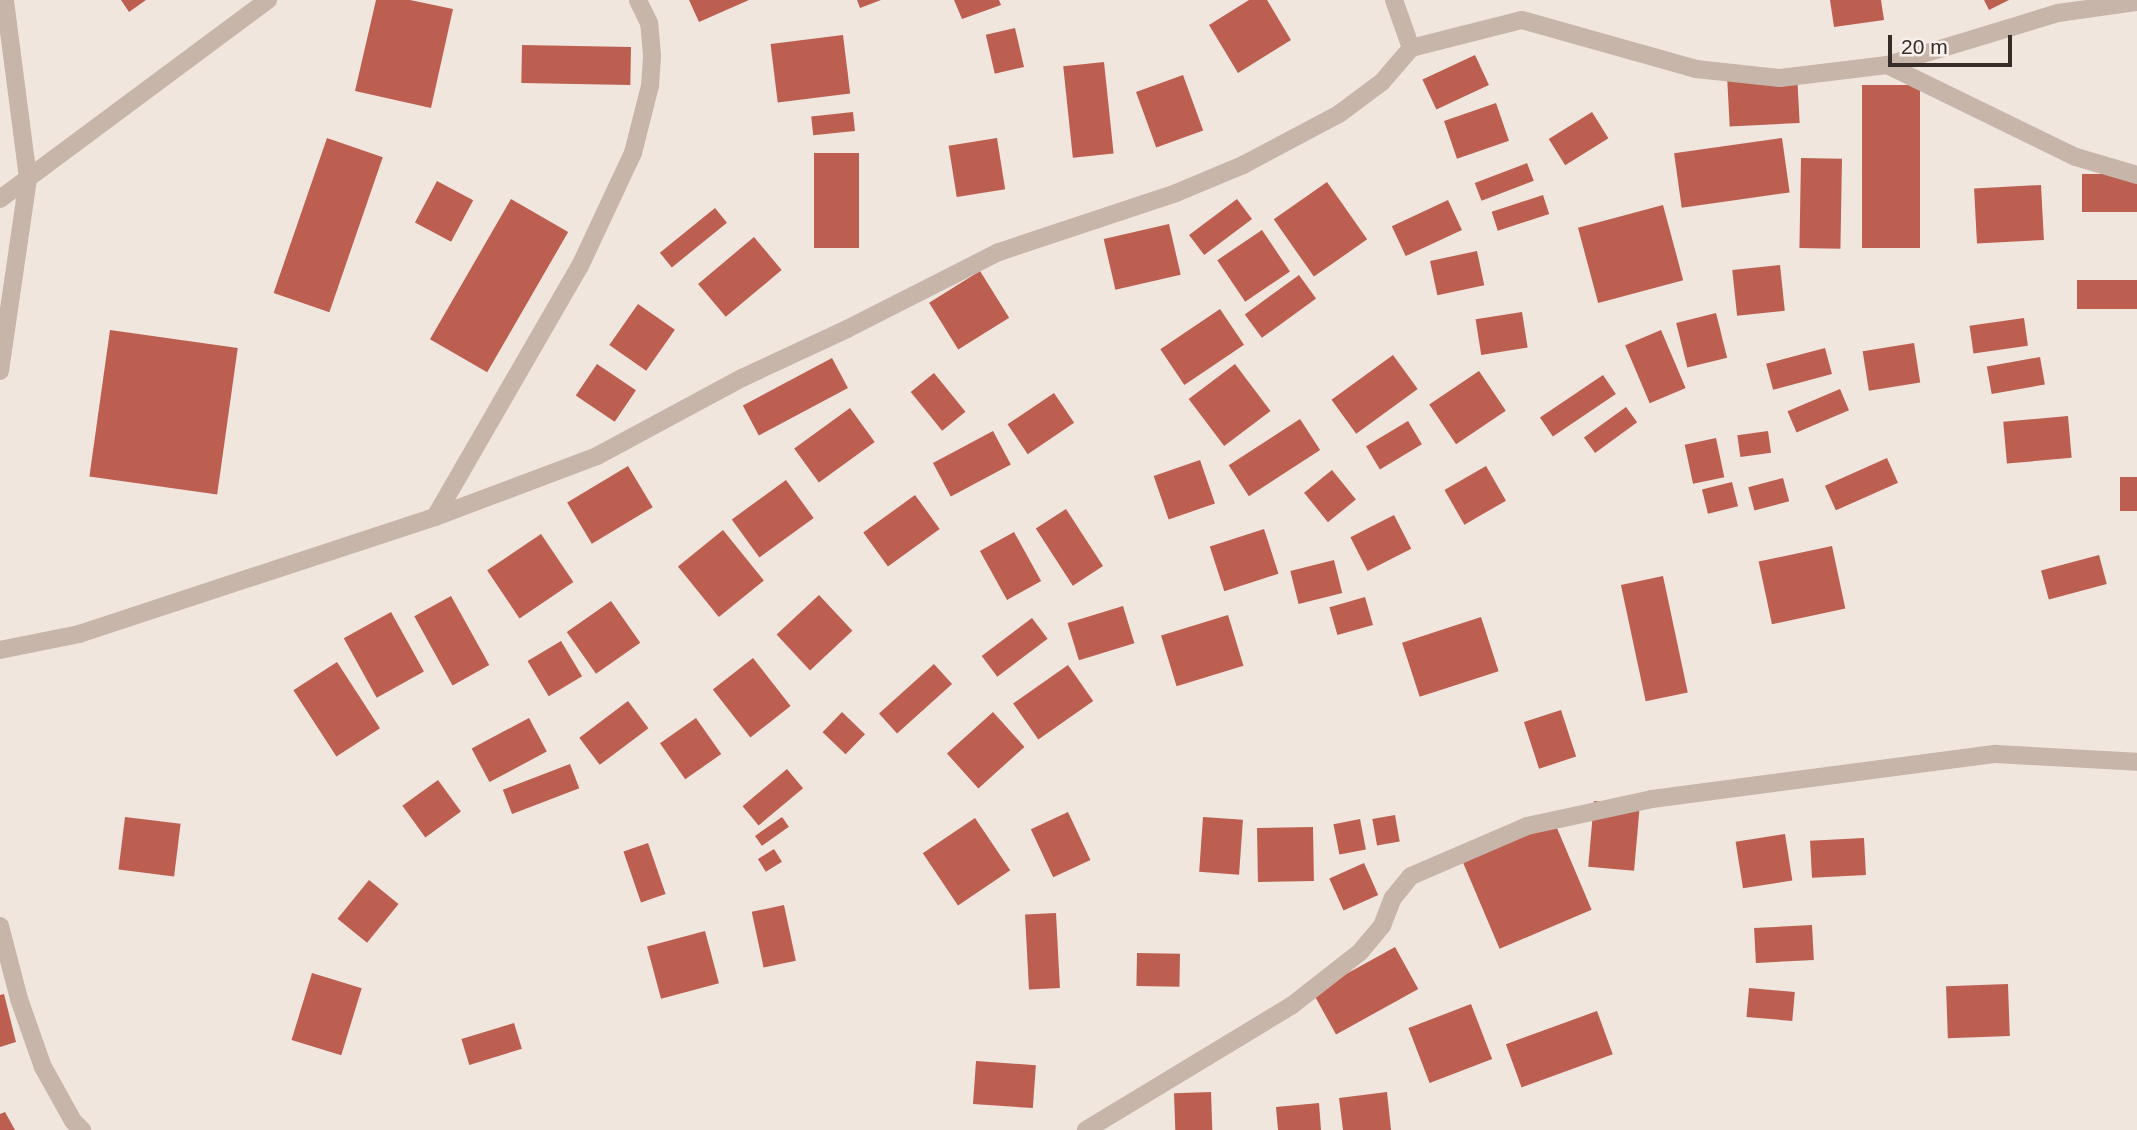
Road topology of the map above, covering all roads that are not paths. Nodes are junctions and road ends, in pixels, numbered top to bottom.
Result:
1 (5, 0) edge
2 (268, 0) edge
3 (638, 0) edge
4 (1394, 0) edge
5 (2137, 2) edge
6 (1411, 48) junction
7 (1886, 65) junction
8 (2137, 175) edge
9 (28, 178) junction
10 (0, 199) edge
11 (0, 371) edge
12 (435, 517) junction
13 (0, 650) edge
14 (2137, 762) edge
15 (0, 926) edge
16 (82, 1130) edge
17 (1086, 1130) edge

1 - 9 street
2 - 9 street
3 - 12 street
4 - 6 street
5 - 7 street
6 - 7 street
6 - 12 street
7 - 8 street
9 - 10 street
9 - 11 street
12 - 13 street
14 - 17 street
15 - 16 street

